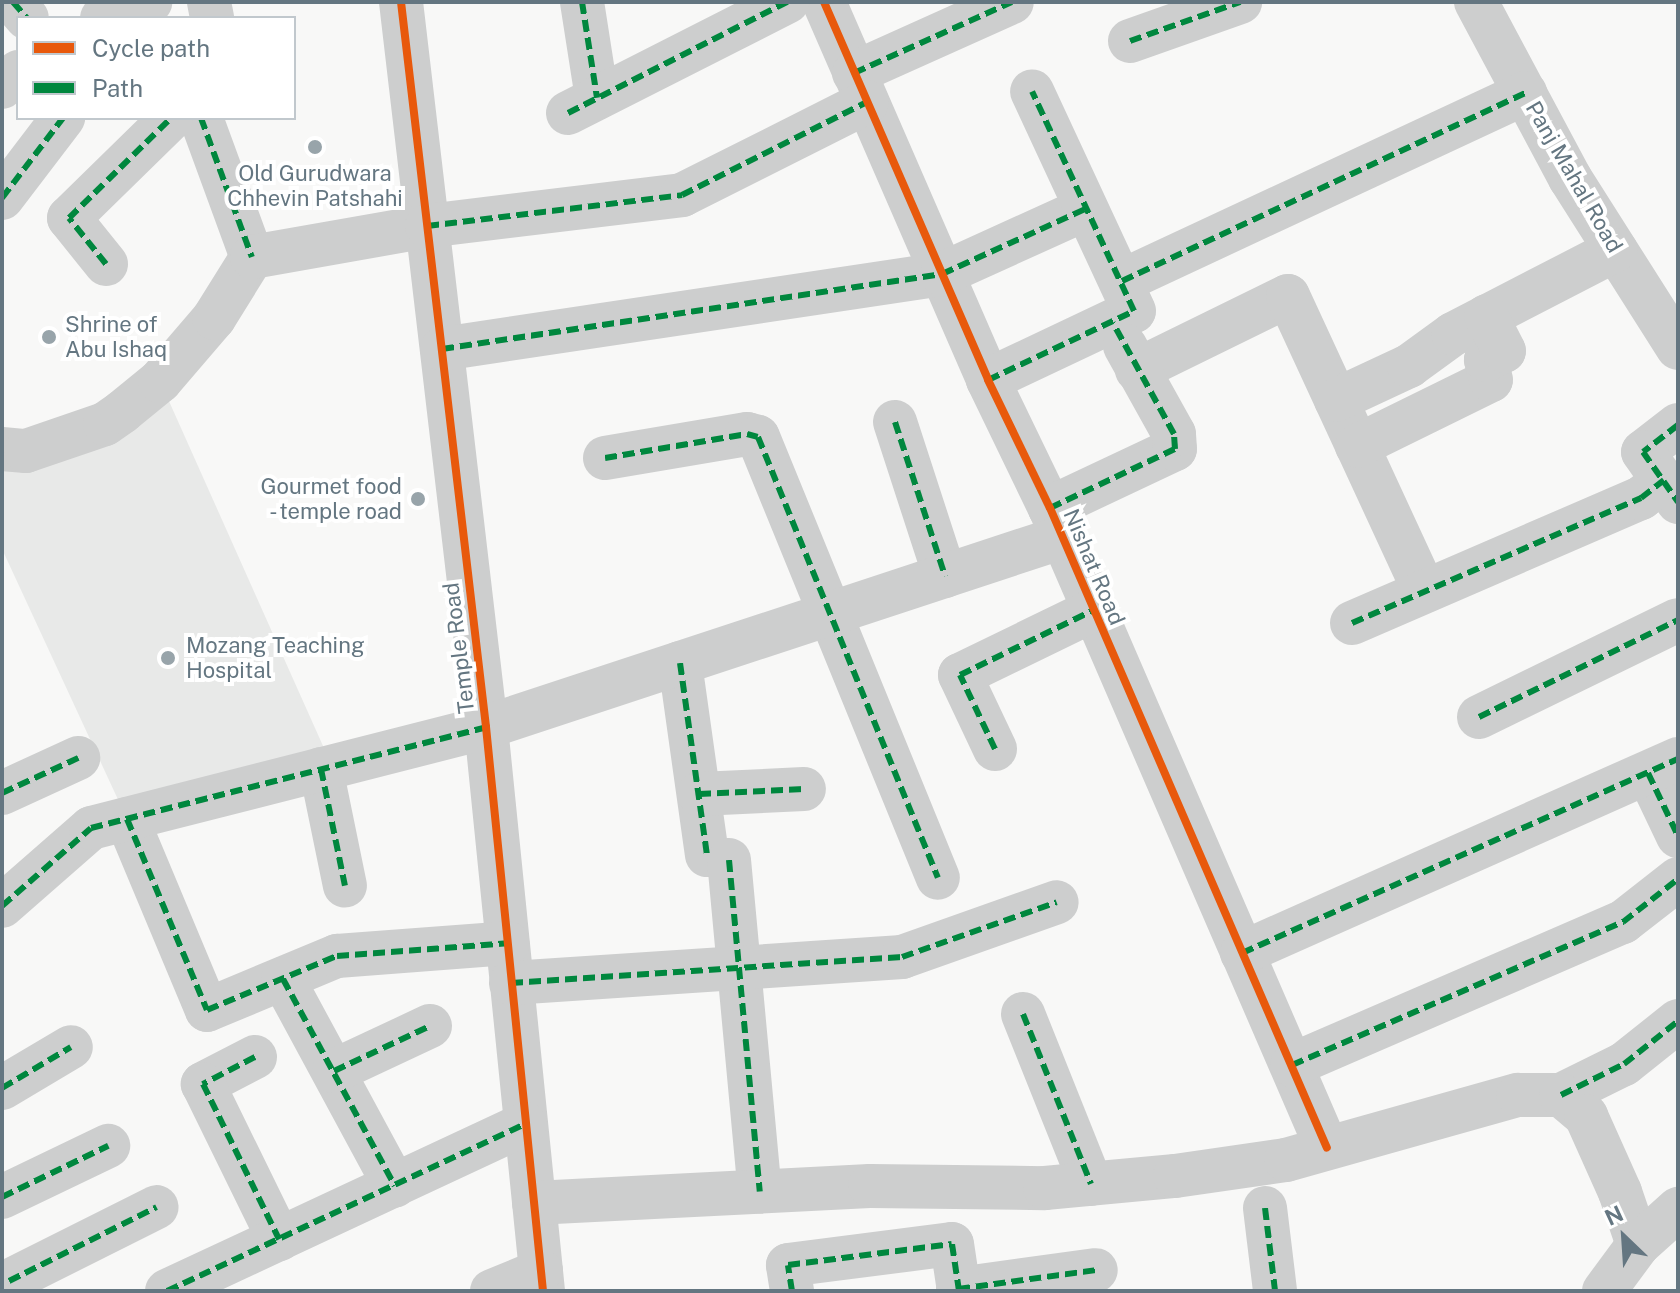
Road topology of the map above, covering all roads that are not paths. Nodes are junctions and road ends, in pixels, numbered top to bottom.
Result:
1 (150, 2) edge
2 (401, 2) edge
3 (582, 2) edge
4 (787, 2) edge
5 (824, 2) edge
6 (1012, 2) edge
7 (1240, 2) edge
8 (1476, 2) edge
9 (108, 16) edge
10 (1130, 41) dead end
11 (861, 88) junction
12 (1032, 91) dead end
13 (1525, 93) junction
14 (61, 120) edge
15 (169, 120) edge
16 (202, 120) edge
17 (2, 198) edge
18 (1085, 209) junction
19 (427, 226) junction
20 (1616, 250) junction
21 (252, 257) junction
22 (106, 264) dead end
23 (942, 274) junction
24 (1122, 281) junction
25 (1486, 316) junction
26 (1113, 323) junction
27 (1678, 348) edge
28 (442, 349) junction
29 (1137, 370) junction
30 (988, 380) junction
31 (1336, 400) junction
32 (895, 422) dead end
33 (1678, 425) edge
34 (1357, 446) junction
35 (2, 449) edge
36 (605, 458) dead end
37 (1671, 491) edge
38 (1055, 523) junction
39 (945, 576) junction
40 (1424, 591) junction
41 (1092, 611) junction
42 (831, 612) junction
43 (1678, 620) edge
44 (1352, 623) dead end
45 (680, 663) junction
46 (1479, 717) dead end
47 (486, 727) junction
48 (995, 749) dead end
49 (78, 758) dead end
50 (1663, 766) edge
51 (321, 769) junction
52 (804, 789) dead end
53 (2, 793) edge
54 (699, 794) junction
55 (127, 819) junction
56 (1678, 836) edge
57 (938, 878) dead end
58 (1678, 879) edge
59 (345, 886) dead end
60 (1057, 902) dead end
61 (2, 906) edge
62 (1242, 953) junction
63 (509, 963) junction
64 (738, 967) junction
65 (283, 979) junction
66 (1023, 1014) dead end
67 (1678, 1021) edge
68 (430, 1026) dead end
69 (71, 1047) dead end
70 (255, 1057) dead end
71 (1292, 1065) junction
72 (334, 1071) junction
73 (2, 1088) edge
74 (1561, 1095) junction
75 (525, 1124) junction
76 (108, 1146) dead end
77 (1327, 1148) junction
78 (1091, 1184) junction
79 (395, 1186) junction
80 (760, 1192) junction
81 (2, 1197) edge
82 (534, 1203) junction
83 (157, 1207) dead end
84 (1265, 1208) dead end
85 (1678, 1209) edge
86 (279, 1239) junction
87 (1638, 1245) junction
88 (1096, 1270) dead end
89 (223, 1279) edge
90 (9, 1281) edge
91 (542, 1281) edge
92 (958, 1290) edge
93 (167, 1291) edge
94 (492, 1291) edge
95 (792, 1291) edge
96 (1275, 1291) edge
97 (1604, 1291) edge

1 - 9 street
2 - 19 street, Temple Road
3 - 4 street
5 - 11 street, Nishat Road
6 - 11 street
7 - 10 street
8 - 13 street, Panj Mahal Road
11 - 19 street
11 - 23 street, Nishat Road
12 - 18 street
13 - 20 street, Panj Mahal Road
13 - 24 street
14 - 17 street
15 - 22 street
16 - 21 street
18 - 23 street
18 - 24 street
19 - 21 street
19 - 28 street, Temple Road
20 - 25 street
20 - 27 street, Panj Mahal Road
21 - 35 street
23 - 28 street
23 - 30 street, Nishat Road
24 - 26 street
25 - 31 street
25 - 34 street
26 - 29 street
26 - 30 street
28 - 47 street, Temple Road
29 - 31 street
29 - 38 street
30 - 38 street, Nishat Road
31 - 34 street
32 - 39 street
33 - 37 street
34 - 40 street
36 - 42 street
37 - 40 street
38 - 39 street
38 - 41 street, Nishat Road
39 - 42 street
40 - 44 street
41 - 48 street
41 - 62 street, Nishat Road
42 - 45 street
42 - 57 street
43 - 46 street
45 - 47 street
45 - 54 street
47 - 51 street
47 - 63 street, Temple Road
49 - 53 street
50 - 56 street
50 - 62 street
51 - 55 street
51 - 59 street
52 - 54 street
54 - 64 street
55 - 61 street
55 - 65 street
58 - 71 street
60 - 64 street
62 - 71 street, Nishat Road
63 - 64 street
63 - 65 street
63 - 75 street, Temple Road
64 - 80 street
65 - 72 street
66 - 78 street
67 - 74 street
68 - 72 street
69 - 73 street
70 - 86 street
71 - 77 street, Nishat Road
72 - 79 street
74 - 77 street
74 - 87 street
75 - 79 street
75 - 82 street, Temple Road
76 - 81 street
77 - 78 street
78 - 80 street
79 - 86 street
80 - 82 street
82 - 91 street, Temple Road
83 - 90 street
84 - 96 street
85 - 87 street
86 - 89 street
87 - 97 street
88 - 92 street
89 - 93 street
91 - 94 street
92 - 95 street

